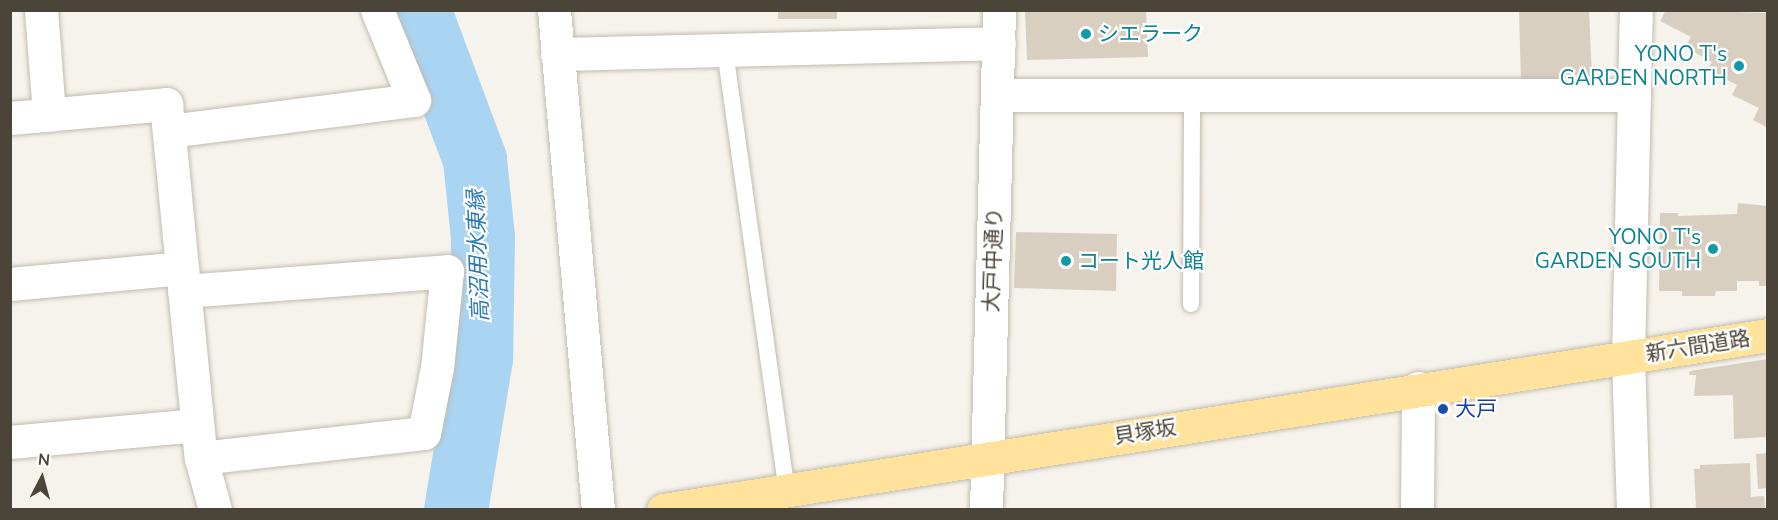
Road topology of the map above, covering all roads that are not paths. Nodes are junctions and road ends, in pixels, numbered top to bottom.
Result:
1 (41, 10) edge
2 (377, 10) edge
3 (554, 10) edge
4 (999, 10) edge
5 (1636, 10) edge
6 (999, 43) junction
7 (725, 51) junction
8 (557, 54) junction
9 (998, 95) junction
10 (1192, 95) junction
11 (1634, 95) junction
12 (49, 115) junction
13 (10, 118) edge
14 (169, 131) junction
15 (183, 279) junction
16 (10, 284) edge
17 (1191, 304) dead end
18 (1767, 335) edge
19 (1628, 357) junction
20 (1418, 388) junction
21 (197, 425) junction
22 (10, 442) edge
23 (987, 457) junction
24 (201, 458) junction
25 (787, 490) junction
26 (683, 508) edge
27 (215, 510) edge
28 (598, 510) edge
29 (986, 510) edge
30 (1418, 510) edge
31 (1633, 510) edge

1 - 12 street
2 - 14 street
3 - 8 street
4 - 6 street, 大戸中通り
5 - 11 street
6 - 7 street
6 - 9 street, 大戸中通り
7 - 8 street
7 - 25 lane
8 - 28 street
9 - 10 street
9 - 23 street, 大戸中通り
10 - 11 street
10 - 17 lane
11 - 19 street
12 - 13 street
12 - 14 street
14 - 15 street
15 - 16 street
15 - 21 street
15 - 24 street
18 - 19 main road, 新六間道路
19 - 20 main road, 貝塚坂
19 - 31 street
20 - 23 main road, 貝塚坂
20 - 30 street
21 - 22 street
21 - 24 street
23 - 25 main road, 貝塚坂
23 - 29 street, 大戸中通り
24 - 27 street
25 - 26 main road, 貝塚坂

